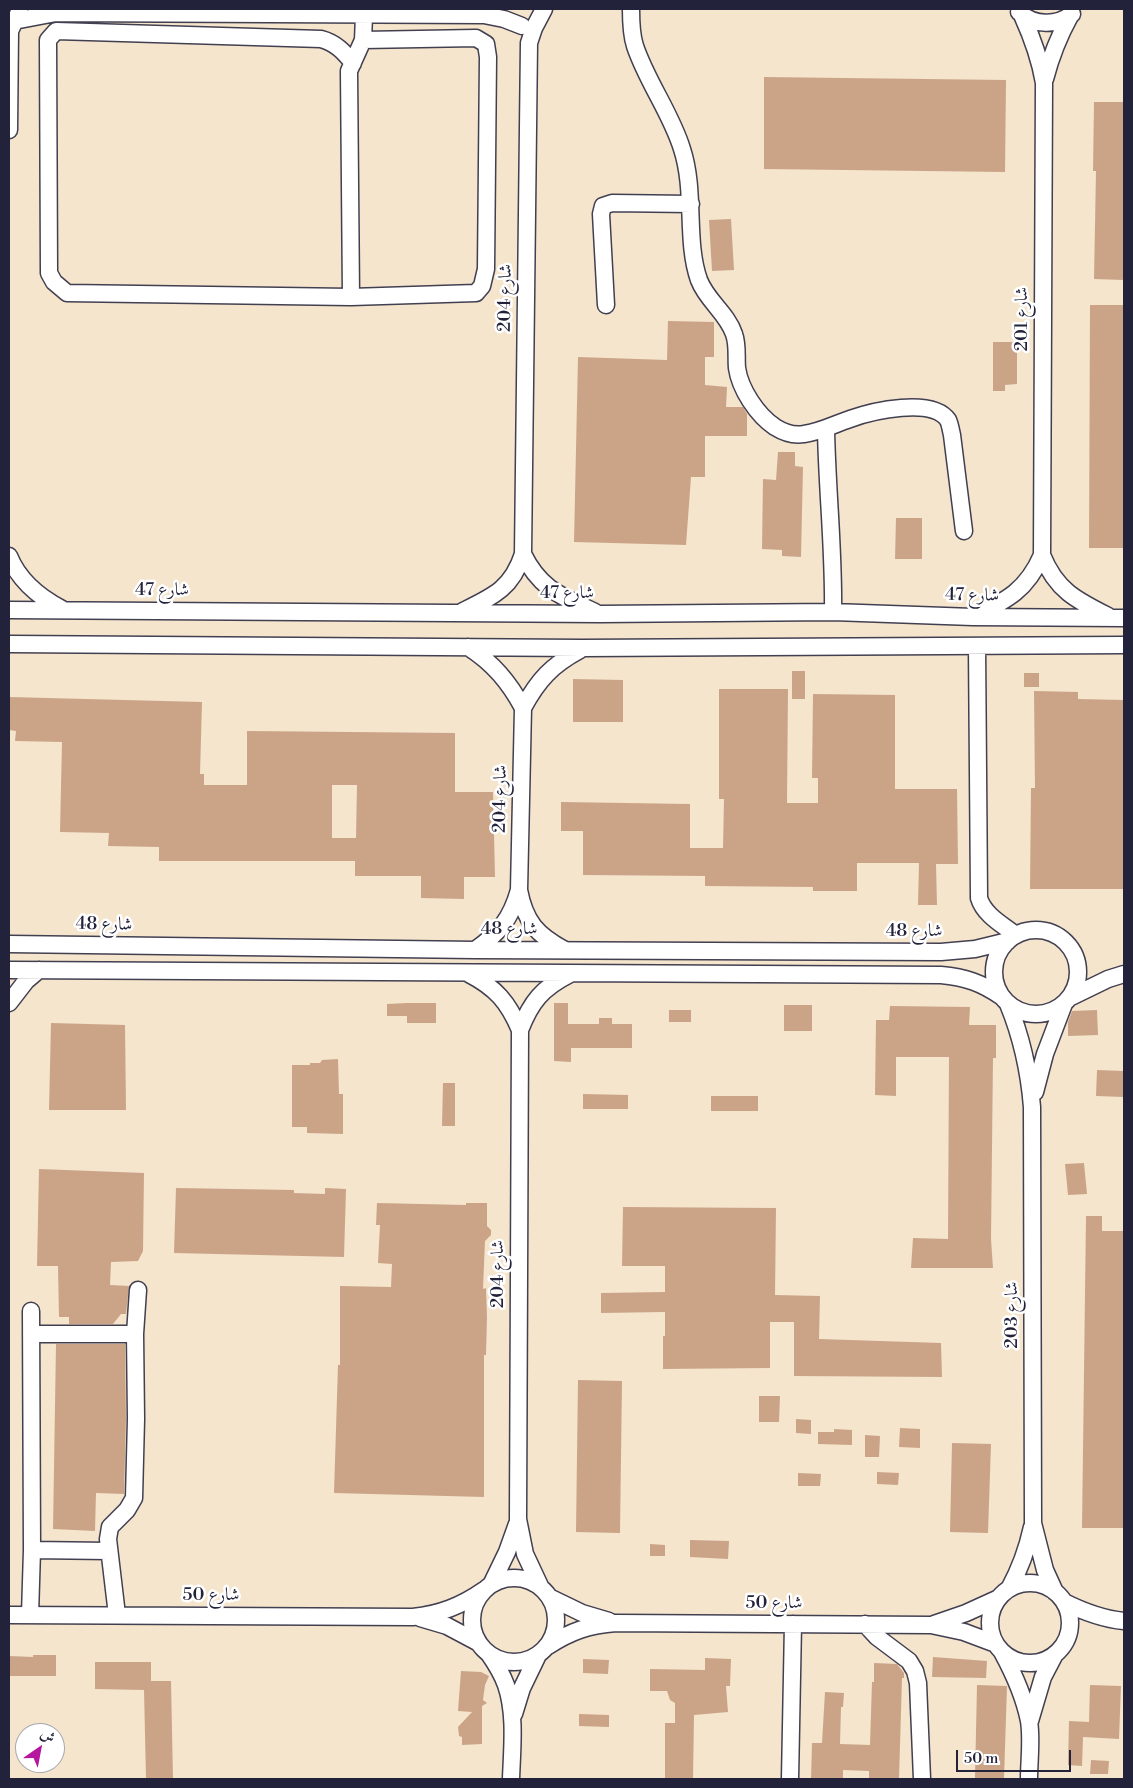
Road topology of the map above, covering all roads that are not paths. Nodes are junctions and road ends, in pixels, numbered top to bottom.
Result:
1 (510, 9) edge
2 (544, 9) edge
3 (630, 9) edge
4 (1018, 12) edge
5 (1074, 12) edge
6 (364, 16) junction
7 (14, 22) edge
8 (522, 26) junction
9 (363, 40) junction
10 (529, 43) junction
11 (353, 63) junction
12 (1044, 83) junction
13 (9, 130) edge
14 (691, 204) junction
15 (351, 297) junction
16 (606, 305) dead end
17 (826, 429) junction
18 (964, 531) dead end
19 (524, 554) junction
20 (9, 556) edge
21 (1042, 556) junction
22 (9, 610) edge
23 (64, 610) junction
24 (832, 612) junction
25 (458, 613) junction
26 (600, 614) junction
27 (973, 617) junction
28 (1118, 618) edge
29 (9, 644) edge
30 (1124, 645) edge
31 (977, 646) junction
32 (468, 647) junction
33 (582, 648) junction
34 (523, 708) junction
35 (519, 890) junction
36 (1012, 938) junction
37 (9, 944) edge
38 (475, 950) junction
39 (567, 951) junction
40 (9, 970) edge
41 (38, 970) junction
42 (467, 973) junction
43 (572, 973) junction
44 (1124, 974) edge
45 (1067, 1000) junction
46 (1005, 1001) junction
47 (9, 1003) edge
48 (520, 1030) junction
49 (1032, 1107) junction
50 (138, 1290) dead end
51 (31, 1311) dead end
52 (30, 1334) junction
53 (135, 1334) junction
54 (518, 1519) junction
55 (1033, 1523) junction
56 (32, 1550) junction
57 (110, 1551) junction
58 (488, 1587) junction
59 (546, 1592) junction
60 (1004, 1593) junction
61 (1060, 1597) junction
62 (9, 1615) edge
63 (30, 1615) junction
64 (117, 1616) junction
65 (413, 1617) junction
66 (1124, 1621) edge
67 (616, 1623) junction
68 (793, 1624) junction
69 (865, 1624) junction
70 (932, 1625) junction
71 (999, 1648) junction
72 (483, 1649) junction
73 (543, 1651) junction
74 (1054, 1656) junction
75 (512, 1721) junction
76 (1029, 1723) junction
77 (511, 1779) edge
78 (790, 1779) edge
79 (922, 1779) edge
80 (1029, 1779) edge

1 - 8 street, شارع 204
2 - 10 street, شارع 204
3 - 14 street
4 - 5 street
4 - 12 street, شارع 201
5 - 12 street, شارع 201
6 - 7 street
6 - 8 street
6 - 9 street
7 - 13 street
8 - 10 street, شارع 204
9 - 11 street
9 - 15 street
10 - 19 street, شارع 204
11 - 15 street
11 - 15 street
12 - 21 street, شارع 201
14 - 16 street
14 - 17 street
17 - 18 street
17 - 24 street
19 - 25 street, شارع 204
19 - 26 street
20 - 23 street
21 - 27 street, شارع 201
21 - 28 street, شارع 201
22 - 23 street, شارع 47
23 - 25 street, شارع 47
24 - 26 street, شارع 47
24 - 27 street, شارع 47
25 - 26 street, شارع 47
27 - 28 street, شارع 47
29 - 32 street
30 - 31 street
31 - 33 street
31 - 36 street
32 - 33 street
32 - 34 street
33 - 34 street, شارع 204
34 - 35 street, شارع 204
35 - 38 street, شارع 204
35 - 39 street, شارع 204
36 - 39 street, شارع 48
36 - 45 street
36 - 46 street
37 - 38 street, شارع 48
38 - 39 street, شارع 48
40 - 41 street
41 - 42 street
41 - 47 street
42 - 43 street
42 - 48 street, شارع 204
43 - 46 street
43 - 48 street, شارع 204
44 - 45 street
45 - 46 street
45 - 49 street, شارع 203
46 - 49 street, شارع 203
48 - 54 street, شارع 204
49 - 55 street, شارع 203
50 - 53 street
51 - 52 street
52 - 53 street
52 - 56 street
53 - 57 street
54 - 58 street, شارع 204
54 - 59 street, شارع 204
55 - 60 street, شارع 203
55 - 61 street, شارع 203
56 - 57 street
56 - 63 street
57 - 64 street
58 - 59 street
58 - 65 street, شارع 50
58 - 72 street
59 - 67 street, شارع 50
59 - 73 street
60 - 61 street
60 - 70 street, شارع 50
60 - 71 street
61 - 66 street
61 - 74 street
62 - 63 street, شارع 50
63 - 64 street, شارع 50
64 - 65 street, شارع 50
65 - 72 street, شارع 50
67 - 68 street, شارع 50
67 - 73 street, شارع 50
68 - 69 street, شارع 50
68 - 78 street
69 - 70 street, شارع 50
69 - 79 street
70 - 71 street, شارع 50
71 - 74 street
71 - 76 street
72 - 73 street
72 - 75 street
73 - 75 street
74 - 76 street
75 - 77 street
76 - 80 street

